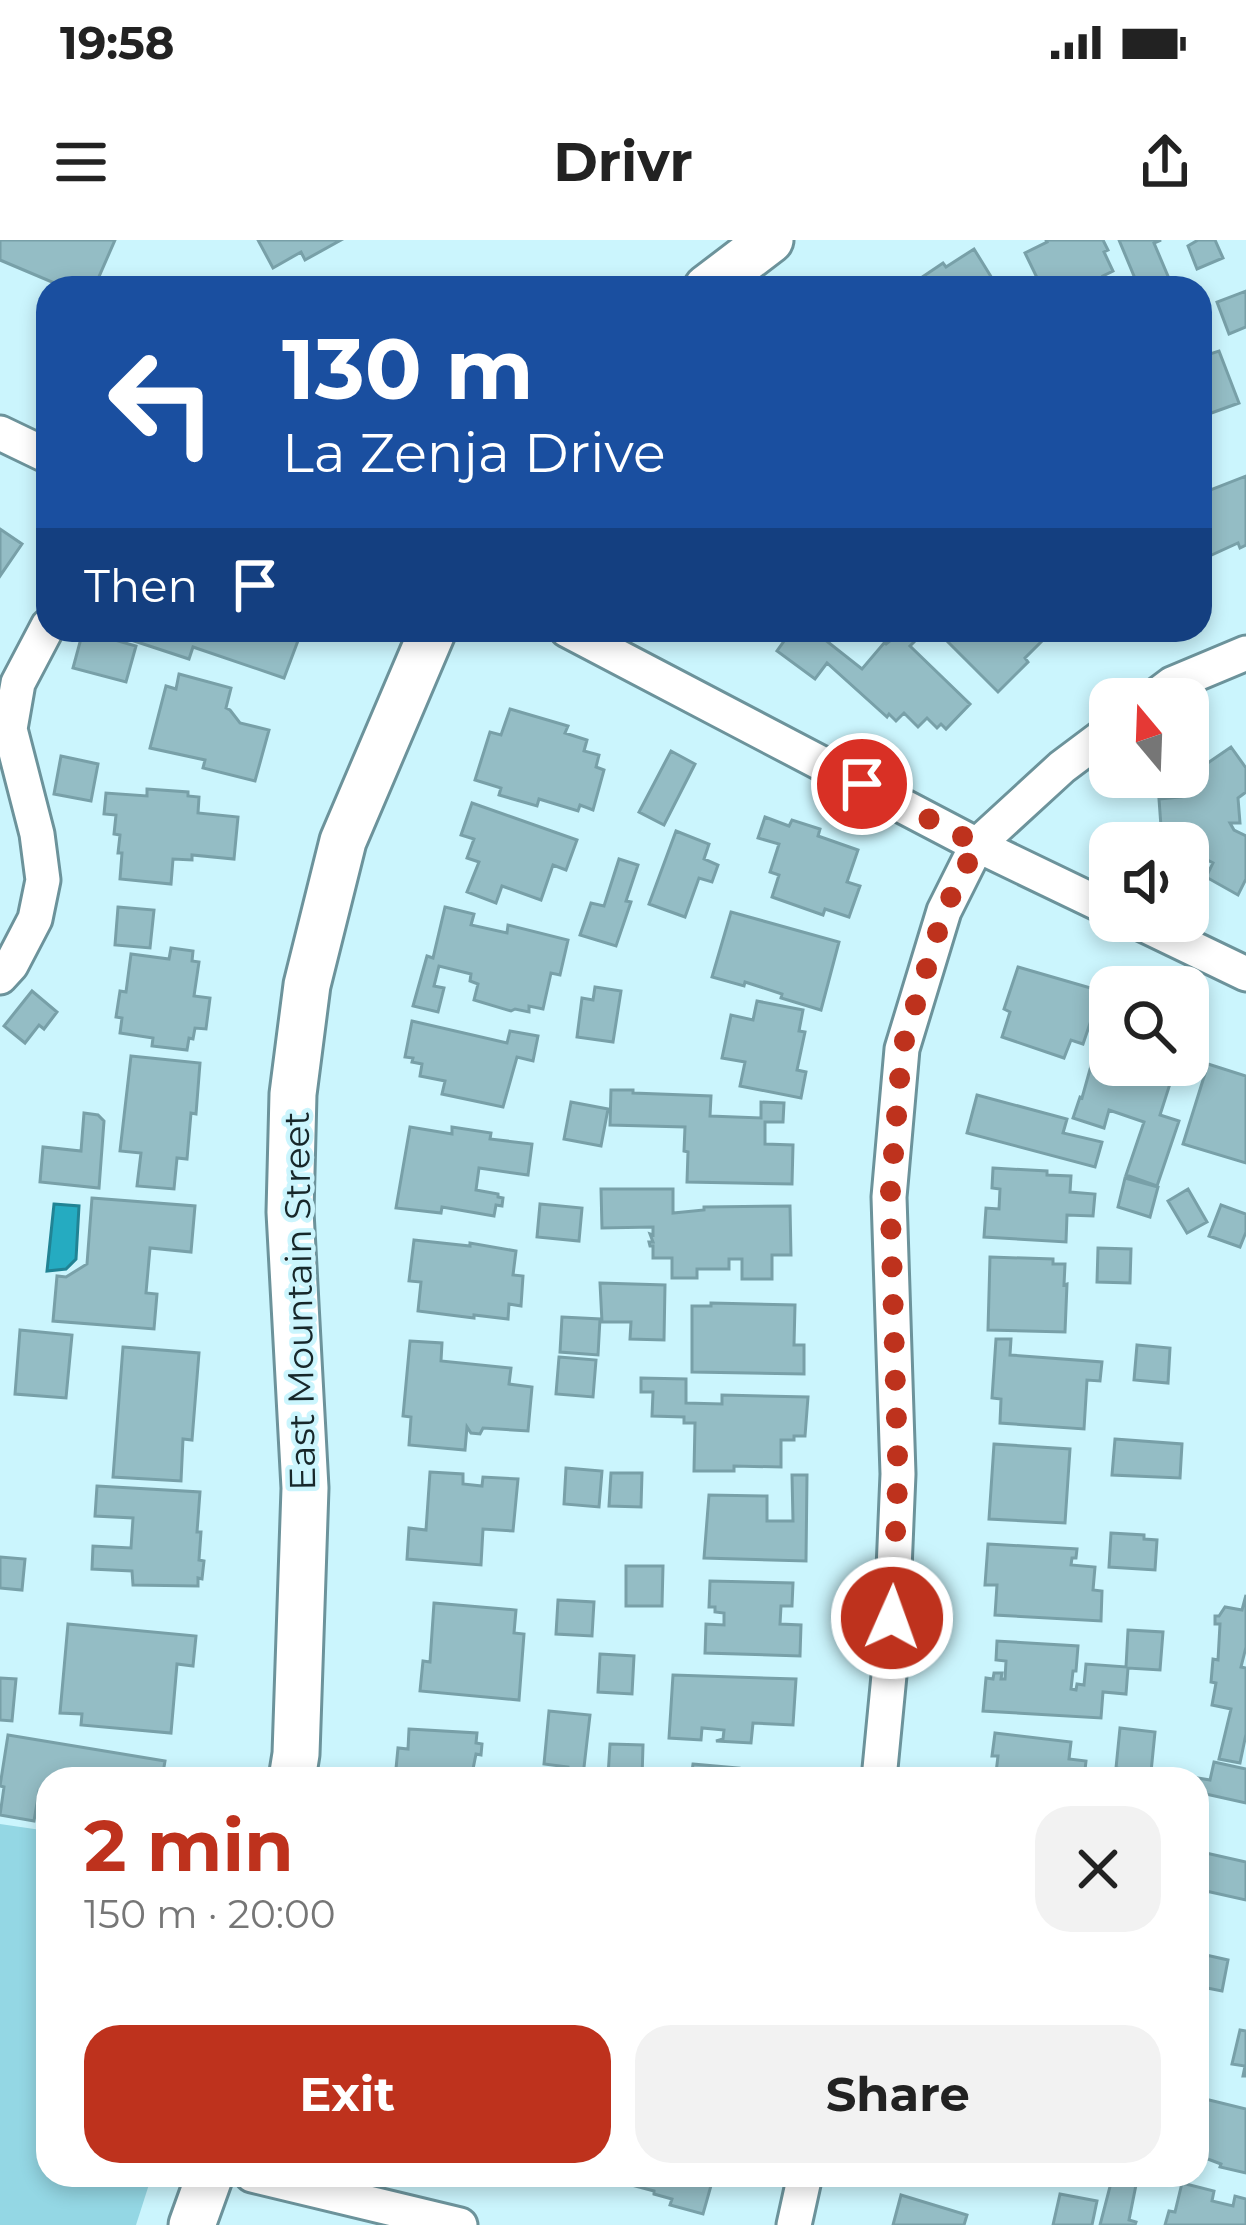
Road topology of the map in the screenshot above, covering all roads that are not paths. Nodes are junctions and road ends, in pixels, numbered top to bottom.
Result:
1 (770, 240) edge
2 (723, 276) edge
3 (0, 433) edge
4 (36, 450) edge
5 (39, 642) edge
6 (428, 642) edge
7 (589, 642) edge
8 (1246, 653) edge
9 (1186, 678) edge
10 (1089, 747) edge
11 (977, 844) junction
12 (1089, 898) edge
13 (1180, 942) edge
14 (1246, 974) edge
15 (0, 976) edge
16 (294, 1767) edge
17 (880, 1767) edge
18 (206, 2187) edge
19 (303, 2187) edge
20 (802, 2187) edge
21 (192, 2225) edge
22 (460, 2225) edge
23 (794, 2225) edge

1 - 2 street
3 - 4 street
5 - 15 street
6 - 16 street, East Mountain Street
7 - 11 street
8 - 9 street
10 - 11 street
11 - 12 street
11 - 17 street
13 - 14 street
18 - 21 street
19 - 22 street
20 - 23 street

